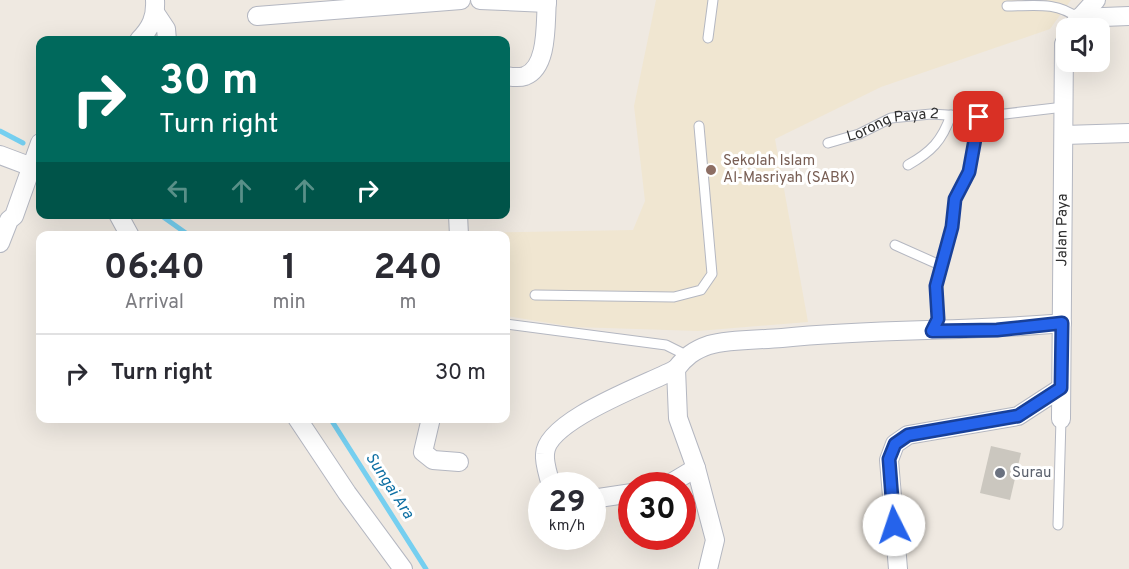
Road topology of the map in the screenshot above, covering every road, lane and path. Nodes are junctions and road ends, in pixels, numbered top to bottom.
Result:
1 (461, 0) edge
2 (480, 0) edge
3 (714, 0) edge
4 (1096, 0) edge
5 (547, 2) edge
6 (1007, 6) dead end
7 (155, 7) edge
8 (257, 16) dead end
9 (1129, 16) edge
10 (1072, 18) edge
11 (1080, 18) edge
12 (1110, 18) edge
13 (144, 36) edge
14 (167, 36) edge
15 (708, 38) dead end
16 (1065, 72) edge
17 (510, 76) edge
18 (1064, 107) junction
19 (951, 116) junction
20 (979, 117) junction
21 (699, 126) dead end
22 (1129, 133) edge
23 (1064, 135) junction
24 (828, 143) dead end
25 (0, 155) edge
26 (908, 165) dead end
27 (36, 169) edge
28 (0, 243) edge
29 (895, 245) dead end
30 (942, 266) junction
31 (535, 295) dead end
32 (1062, 323) junction
33 (510, 325) edge
34 (932, 331) junction
35 (681, 362) junction
36 (1061, 388) junction
37 (1061, 420) joint
38 (300, 423) edge
39 (430, 423) edge
40 (459, 462) dead end
41 (696, 468) junction
42 (548, 472) edge
43 (689, 472) edge
44 (1058, 525) dead end
45 (403, 569) edge
46 (708, 569) edge
47 (898, 569) edge

1 - 8 street
2 - 5 street
3 - 15 lane
4 - 11 street
5 - 17 street
6 - 10 lane
7 - 13 street
7 - 14 street
9 - 12 street
16 - 18 street, Jalan Paya
18 - 20 lane, Lorong Paya 2
18 - 23 street, Jalan Paya
19 - 20 lane, Lorong Paya 2
19 - 24 lane, Lorong Paya 2
19 - 26 lane
20 - 30 lane
21 - 31 lane
22 - 23 street
23 - 32 street, Jalan Paya
25 - 27 street
27 - 28 street
29 - 30 lane
30 - 34 lane
32 - 34 street
32 - 36 street, Jalan Paya
33 - 35 lane
34 - 35 street
35 - 41 street
35 - 42 street
36 - 37 street, Jalan Paya
36 - 47 street
37 - 44 lane
38 - 45 street
39 - 40 street
41 - 43 street
41 - 46 street

